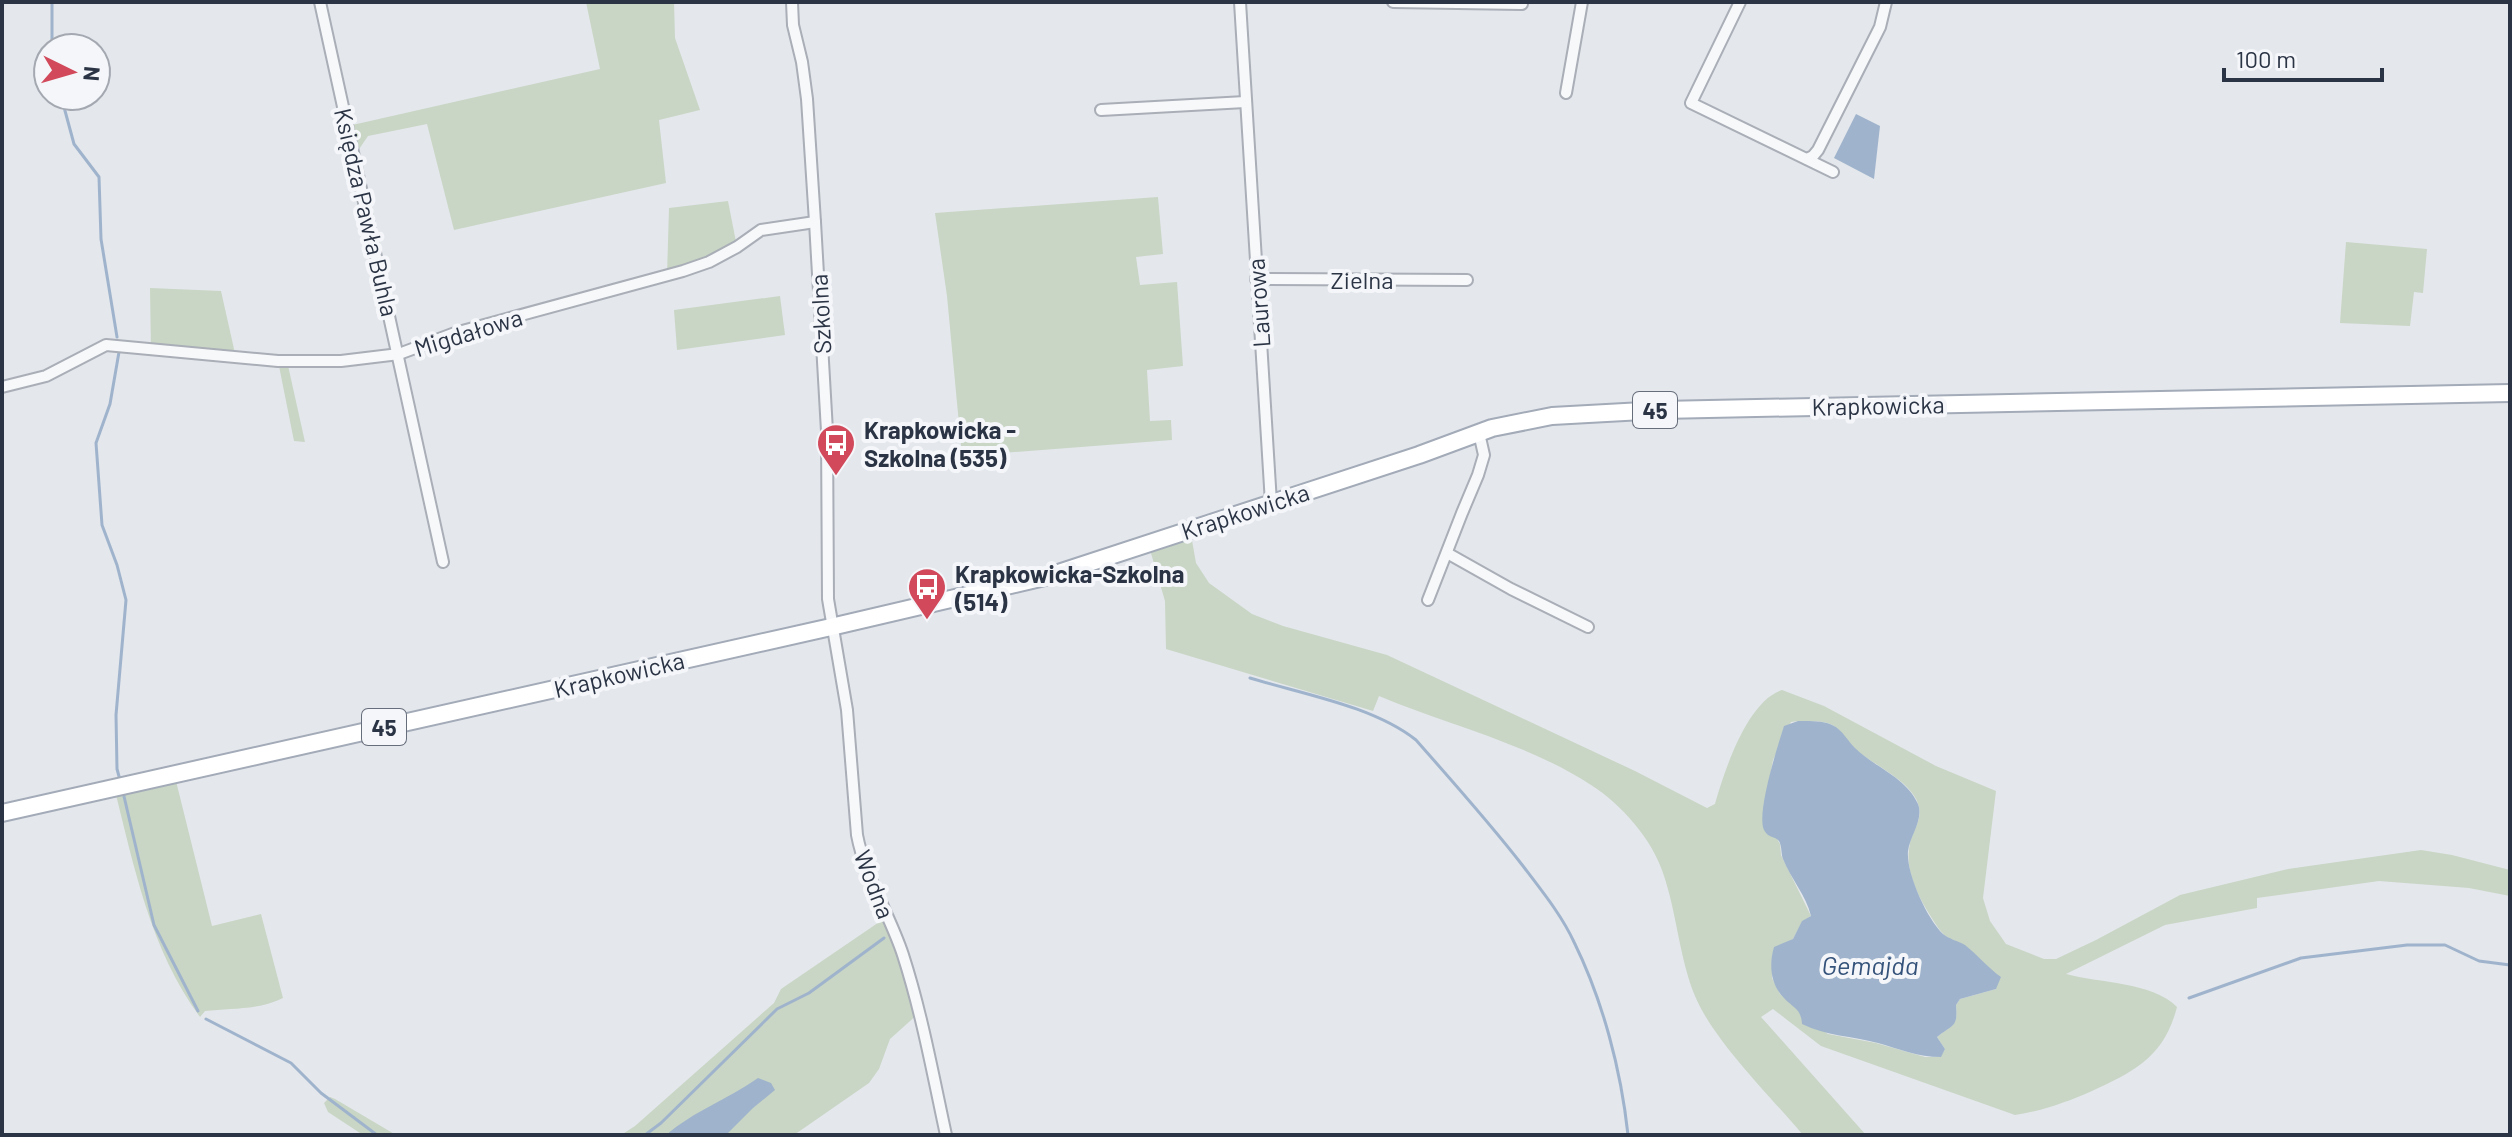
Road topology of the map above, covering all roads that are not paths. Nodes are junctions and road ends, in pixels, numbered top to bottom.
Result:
1 (320, 2) edge
2 (792, 2) edge
3 (1240, 2) edge
4 (1393, 2) edge
5 (1582, 2) edge
6 (1740, 2) edge
7 (1886, 2) edge
8 (1522, 4) edge
9 (1566, 93) dead end
10 (1245, 102) junction
11 (1101, 110) dead end
12 (1807, 159) junction
13 (1833, 172) dead end
14 (815, 222) junction
15 (1256, 279) junction
16 (1467, 280) dead end
17 (399, 354) junction
18 (2, 387) edge
19 (2510, 393) edge
20 (1479, 433) junction
21 (1271, 503) junction
22 (1447, 553) junction
23 (443, 562) dead end
24 (1428, 600) dead end
25 (831, 627) junction
26 (1588, 627) dead end
27 (2, 813) edge
28 (946, 1135) edge

1 - 17 street, Księdza Pawła Buhla
2 - 14 street, Szkolna
3 - 10 street, Laurowa
4 - 8 street
5 - 9 street
6 - 12 street
7 - 12 street
10 - 11 street
10 - 15 street, Laurowa
12 - 13 street
14 - 17 street, Migdałowa
14 - 25 street, Szkolna
15 - 16 street, Zielna
15 - 21 street, Laurowa
17 - 18 street, Migdałowa
17 - 23 street, Księdza Pawła Buhla
19 - 20 main road, Krapkowicka / 45
20 - 21 main road, Krapkowicka / 45
20 - 22 street
21 - 25 main road, Krapkowicka / 45
22 - 24 street
22 - 26 street
25 - 27 main road, Krapkowicka / 45
25 - 28 street, Wodna

